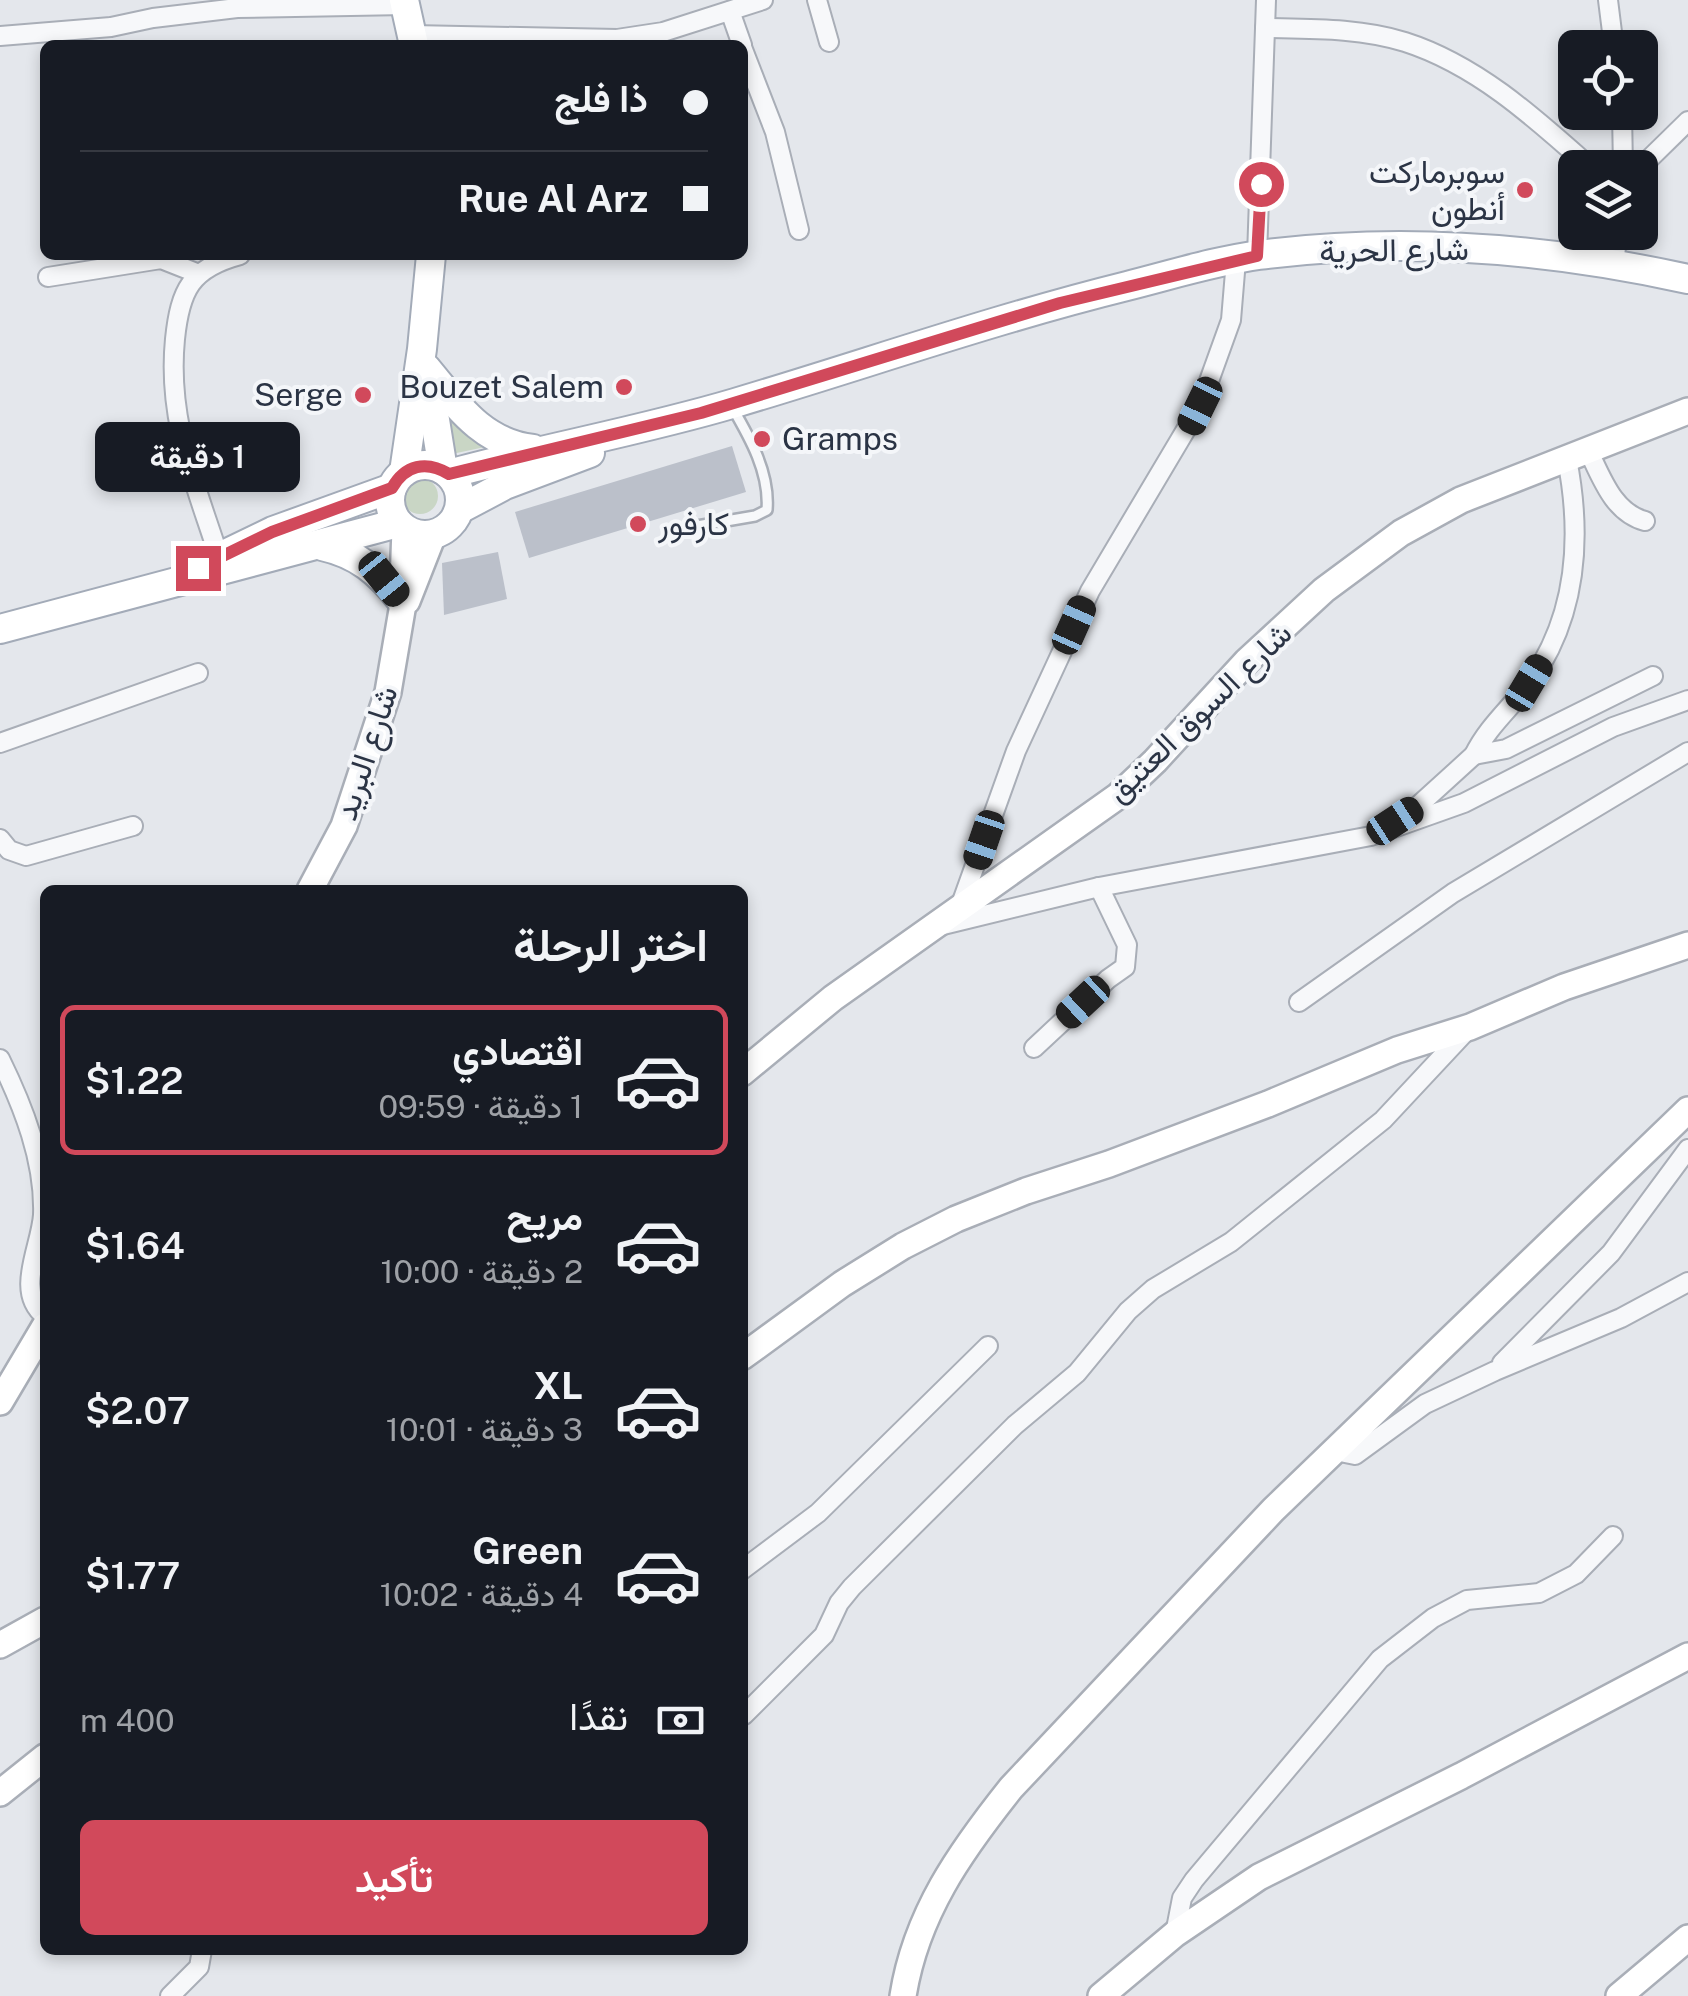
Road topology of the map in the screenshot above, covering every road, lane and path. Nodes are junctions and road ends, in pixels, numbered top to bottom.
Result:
1 (763, 0) edge
2 (818, 0) edge
3 (1266, 0) edge
4 (1608, 0) edge
5 (405, 2) edge
6 (730, 11) junction
7 (1266, 28) junction
8 (1612, 30) edge
9 (0, 36) edge
10 (113, 36) edge
11 (413, 40) edge
12 (740, 40) edge
13 (829, 42) dead end
14 (748, 62) edge
15 (1688, 121) edge
16 (1569, 150) edge
17 (1658, 150) edge
18 (798, 230) dead end
19 (1616, 250) edge
20 (1246, 258) junction
21 (431, 260) edge
22 (1614, 263) junction
23 (204, 266) edge
24 (48, 277) dead end
25 (1688, 279) edge
26 (424, 359) junction
27 (730, 405) junction
28 (1688, 412) edge
29 (641, 429) junction
30 (540, 449) junction
31 (1578, 456) junction
32 (446, 472) junction
33 (398, 480) junction
34 (460, 509) junction
35 (1645, 521) dead end
36 (401, 526) junction
37 (696, 526) dead end
38 (434, 535) junction
39 (320, 546) junction
40 (219, 558) junction
41 (155, 588) junction
42 (402, 605) junction
43 (0, 629) edge
44 (198, 674) dead end
45 (1654, 676) dead end
46 (1688, 700) edge
47 (0, 742) edge
48 (1688, 752) edge
49 (1474, 755) junction
50 (132, 826) dead end
51 (1371, 836) junction
52 (0, 838) edge
53 (313, 885) edge
54 (1100, 887) junction
55 (960, 908) junction
56 (933, 927) junction
57 (1688, 944) edge
58 (1298, 1002) dead end
59 (1470, 1026) junction
60 (1034, 1048) dead end
61 (0, 1059) edge
62 (748, 1068) edge
63 (1688, 1110) edge
64 (1688, 1149) edge
65 (40, 1180) edge
66 (40, 1244) edge
67 (1688, 1282) edge
68 (40, 1310) edge
69 (40, 1334) edge
70 (988, 1346) dead end
71 (748, 1352) edge
72 (1495, 1370) junction
73 (0, 1402) edge
74 (1340, 1446) junction
75 (1613, 1536) dead end
76 (748, 1565) edge
77 (40, 1623) edge
78 (0, 1645) edge
79 (1688, 1656) edge
80 (748, 1711) edge
81 (40, 1761) edge
82 (0, 1794) edge
83 (1175, 1934) junction
84 (1688, 1938) edge
85 (201, 1955) edge
86 (170, 1996) edge
87 (903, 1996) edge
88 (1102, 1996) edge
89 (1619, 1996) edge

1 - 6 street
2 - 13 street
3 - 7 street
4 - 8 street
5 - 10 street
5 - 11 main road
6 - 11 street
6 - 12 street
7 - 16 street
7 - 20 street
9 - 10 street
14 - 18 street
15 - 17 street
19 - 22 street
20 - 22 main road, شارع الحرية
20 - 27 main road, شارع الحرية
20 - 55 street
21 - 26 main road
22 - 25 main road, شارع الحرية
23 - 24 street
23 - 40 street
26 - 30 main road
26 - 32 main road
26 - 33 main road
27 - 29 main road, شارع الحرية
27 - 37 lane
28 - 31 street, شارع السوق العتيق
29 - 30 main road
29 - 34 main road
30 - 32 main road
31 - 35 street
31 - 49 street
31 - 55 street, شارع السوق العتيق
32 - 33 main road
32 - 34 main road
33 - 36 main road
33 - 40 main road
34 - 38 main road
36 - 38 main road
36 - 39 main road
36 - 42 street, شارع البريد
38 - 42 street, شارع البريد
39 - 41 main road
39 - 42 main road
40 - 41 main road
41 - 43 main road
42 - 53 street, شارع البريد
44 - 47 street
45 - 49 street
46 - 51 street
48 - 58 street
49 - 51 street
50 - 52 street
51 - 54 street
54 - 56 street
54 - 60 street
55 - 56 street, شارع السوق العتيق
56 - 62 street, شارع السوق العتيق
57 - 59 street
59 - 71 street
59 - 80 street
61 - 65 street
63 - 74 street
64 - 72 street
66 - 68 street
67 - 72 street
69 - 73 street
70 - 76 street
72 - 74 street
74 - 87 street
75 - 83 street
77 - 78 street
79 - 83 street
81 - 82 street
83 - 88 street
84 - 89 street
85 - 86 street

